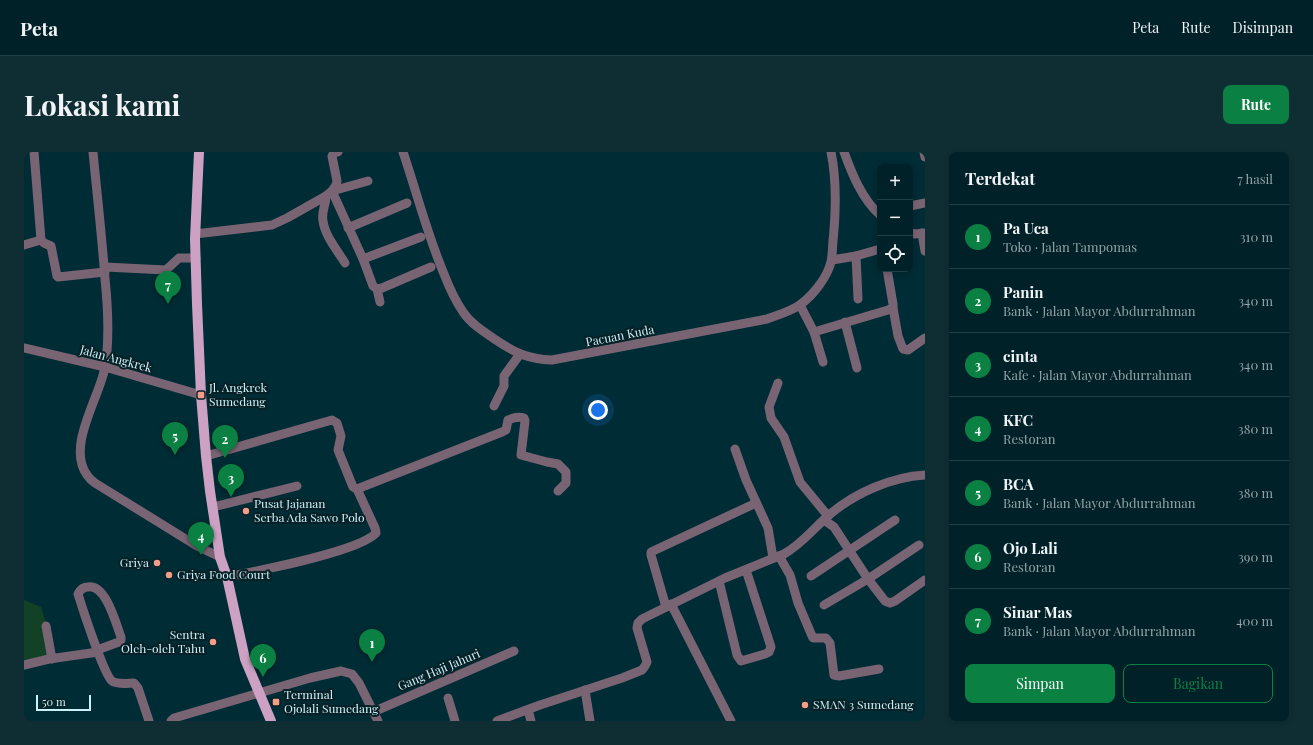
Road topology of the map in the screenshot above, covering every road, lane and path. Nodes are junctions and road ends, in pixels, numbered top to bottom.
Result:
1 (34, 152) edge
2 (93, 152) edge
3 (199, 152) edge
4 (403, 152) edge
5 (831, 152) edge
6 (844, 152) edge
7 (924, 152) edge
8 (335, 153) edge
9 (925, 157) edge
10 (368, 181) dead end
11 (329, 194) junction
12 (407, 203) dead end
13 (925, 203) edge
14 (913, 205) edge
15 (877, 210) edge
16 (348, 228) junction
17 (195, 234) junction
18 (916, 235) edge
19 (421, 237) dead end
20 (41, 240) junction
21 (24, 245) edge
22 (877, 250) edge
23 (925, 250) edge
24 (856, 256) junction
25 (196, 258) junction
26 (363, 259) junction
27 (832, 260) junction
28 (345, 263) dead end
29 (431, 267) dead end
30 (105, 270) junction
31 (888, 272) edge
32 (377, 289) junction
33 (858, 299) dead end
34 (380, 302) dead end
35 (800, 305) junction
36 (893, 308) junction
37 (845, 322) junction
38 (814, 332) junction
39 (925, 338) edge
40 (24, 348) edge
41 (520, 354) junction
42 (823, 362) dead end
43 (105, 368) junction
44 (857, 368) dead end
45 (778, 383) dead end
46 (202, 395) junction
47 (494, 406) dead end
48 (735, 449) dead end
49 (206, 456) junction
50 (925, 475) edge
51 (297, 486) dead end
52 (358, 490) junction
53 (558, 491) dead end
54 (756, 503) junction
55 (213, 507) junction
56 (826, 518) junction
57 (895, 520) dead end
58 (919, 544) dead end
59 (848, 550) junction
60 (220, 557) junction
61 (776, 557) junction
62 (746, 570) junction
63 (811, 576) dead end
64 (227, 578) junction
65 (868, 579) junction
66 (925, 580) edge
67 (719, 581) junction
68 (668, 605) junction
69 (824, 605) dead end
70 (46, 626) dead end
71 (97, 651) junction
72 (514, 651) dead end
73 (52, 659) junction
74 (24, 665) edge
75 (879, 669) dead end
76 (452, 677) junction
77 (454, 687) dead end
78 (585, 690) junction
79 (260, 692) junction
80 (448, 698) dead end
81 (528, 710) junction
82 (373, 712) junction
83 (149, 721) edge
84 (157, 721) edge
85 (171, 721) edge
86 (271, 721) edge
87 (378, 721) edge
88 (455, 721) edge
89 (497, 721) edge
90 (531, 721) edge
91 (590, 721) edge
92 (731, 721) edge

1 - 20 street
2 - 30 street
3 - 17 main road
4 - 41 street, Pacuan Kuda
5 - 27 street, Pacuan Kuda
6 - 15 street
7 - 9 street
8 - 11 street
10 - 11 street
11 - 16 street
11 - 17 street
11 - 28 street
12 - 16 street
13 - 14 street
16 - 26 street
17 - 25 main road
18 - 23 street
19 - 26 street
20 - 21 street
20 - 30 street
22 - 24 street
24 - 27 street
24 - 33 street
25 - 30 street
25 - 46 main road
26 - 32 street
27 - 35 street, Pacuan Kuda
29 - 32 street
30 - 43 street
31 - 36 street
32 - 34 street
35 - 38 street
35 - 41 street, Pacuan Kuda
36 - 37 street
36 - 39 street
37 - 38 street
37 - 44 street
38 - 42 street
40 - 43 street, Jalan Angkrek
41 - 47 street
43 - 46 street, Jalan Angkrek
43 - 60 street
45 - 56 street
46 - 49 main road
48 - 54 street
49 - 52 street
49 - 55 main road
50 - 56 street
51 - 55 street
52 - 53 street
52 - 64 street
54 - 61 street
54 - 68 street
55 - 60 main road
56 - 59 street
56 - 61 street
57 - 59 street
58 - 65 street
59 - 63 street
59 - 65 street
60 - 64 main road
61 - 62 street
61 - 75 street
62 - 67 street
62 - 67 street
64 - 79 main road
65 - 66 street
65 - 69 street
67 - 68 street
68 - 78 street
68 - 92 street
70 - 73 street
71 - 71 street
71 - 73 street
71 - 83 street
72 - 76 street, Gang Haji Jahuri
73 - 74 street
76 - 77 street
76 - 82 street, Gang Haji Jahuri
78 - 81 street
78 - 91 street
79 - 82 street
79 - 85 street
79 - 86 main road
80 - 88 street
81 - 89 street
81 - 90 street
82 - 87 street
83 - 84 street

